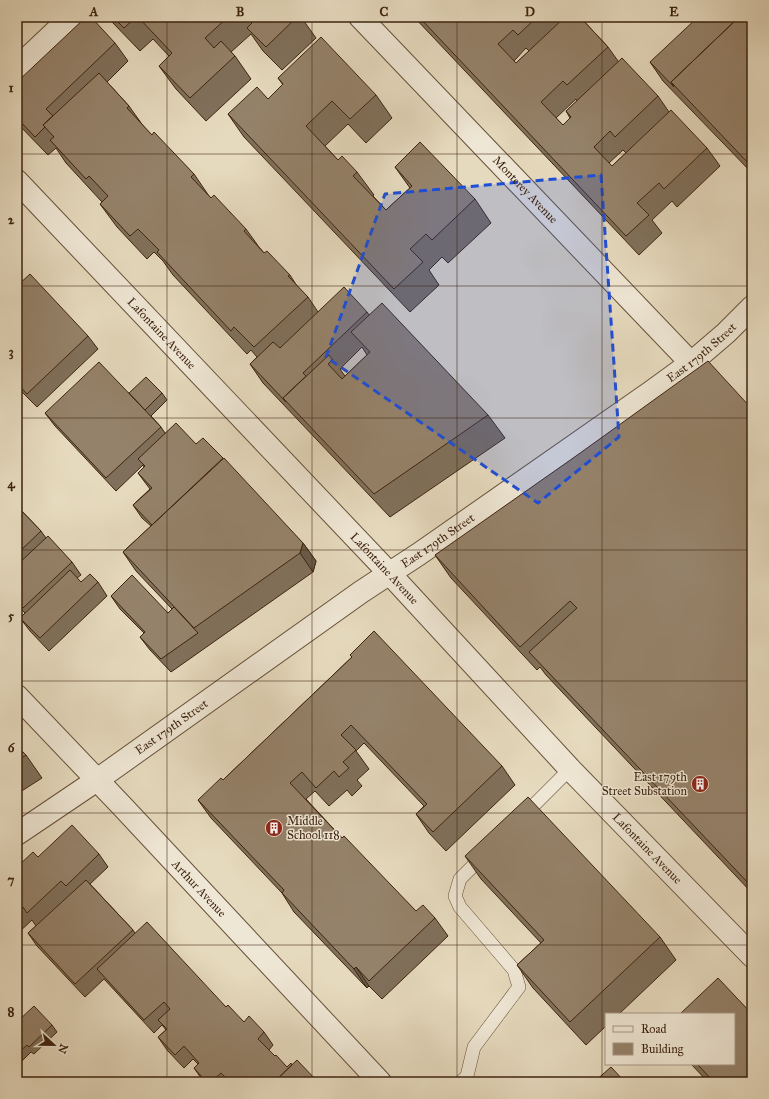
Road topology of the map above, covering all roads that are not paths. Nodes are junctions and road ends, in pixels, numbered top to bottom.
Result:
1 (71, 17) edge
2 (360, 17) edge
3 (17, 68) edge
4 (17, 181) edge
5 (752, 307) edge
6 (691, 363) junction
7 (390, 574) junction
8 (17, 696) edge
9 (570, 769) junction
10 (97, 780) junction
11 (516, 823) edge
12 (17, 834) edge
13 (494, 846) edge
14 (752, 956) edge
15 (380, 1082) edge
16 (461, 1082) edge

1 - 3 street
2 - 6 street, Monterey Avenue
4 - 7 street, Lafontaine Avenue
5 - 6 street, East 179th Street
6 - 7 street, East 179th Street
7 - 9 street, Lafontaine Avenue
7 - 10 street, East 179th Street
8 - 10 street, Arthur Avenue
9 - 11 lane
9 - 14 street, Lafontaine Avenue
10 - 12 street, East 179th Street
10 - 15 street, Arthur Avenue
13 - 16 lane

